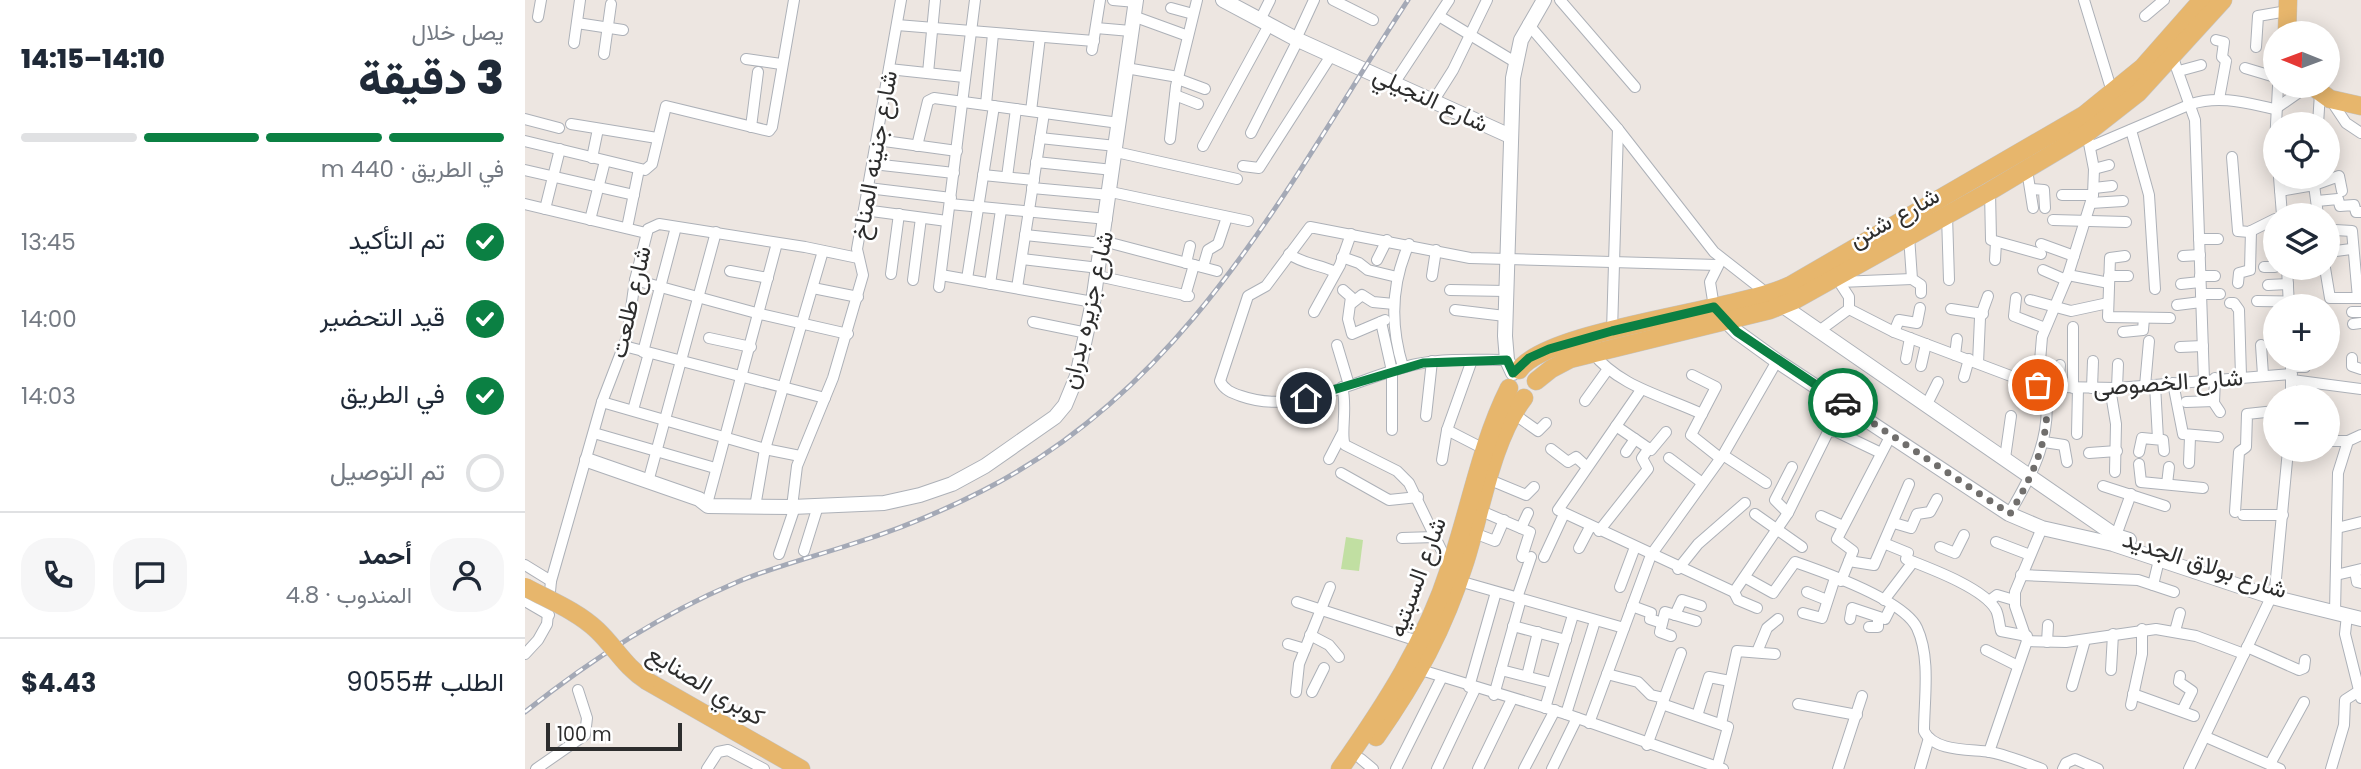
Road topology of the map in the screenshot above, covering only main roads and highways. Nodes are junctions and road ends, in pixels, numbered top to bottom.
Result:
1 (2203, 0) edge
2 (2223, 0) edge
3 (2338, 98) edge
4 (2361, 106) edge
5 (2048, 147) junction
6 (1889, 238) junction
7 (1776, 300) junction
8 (1719, 314) junction
9 (1512, 373) junction
10 (1537, 381) junction
11 (1524, 398) junction
12 (1454, 575) junction
13 (525, 587) edge
14 (1363, 766) edge
15 (801, 769) edge
16 (1341, 769) edge

1 - 5 main road, شارع شنن
2 - 5 main road, شارع شنن
3 - 4 main road
5 - 6 main road, شارع شنن
5 - 6 main road, شارع شنن
6 - 7 main road, شارع شنن
6 - 7 main road, شارع شنن
7 - 8 main road, شارع شنن
8 - 9 main road, شارع شنن
8 - 10 main road, شارع شنن
9 - 10 main road
9 - 11 main road
9 - 12 main road, شارع السبتيه
10 - 11 main road, شارع السبتيه
11 - 12 main road, شارع السبتيه
12 - 14 main road, شارع السبتيه
12 - 16 main road, شارع السبتيه
13 - 15 main road, كوبري الصنايع, bridge

